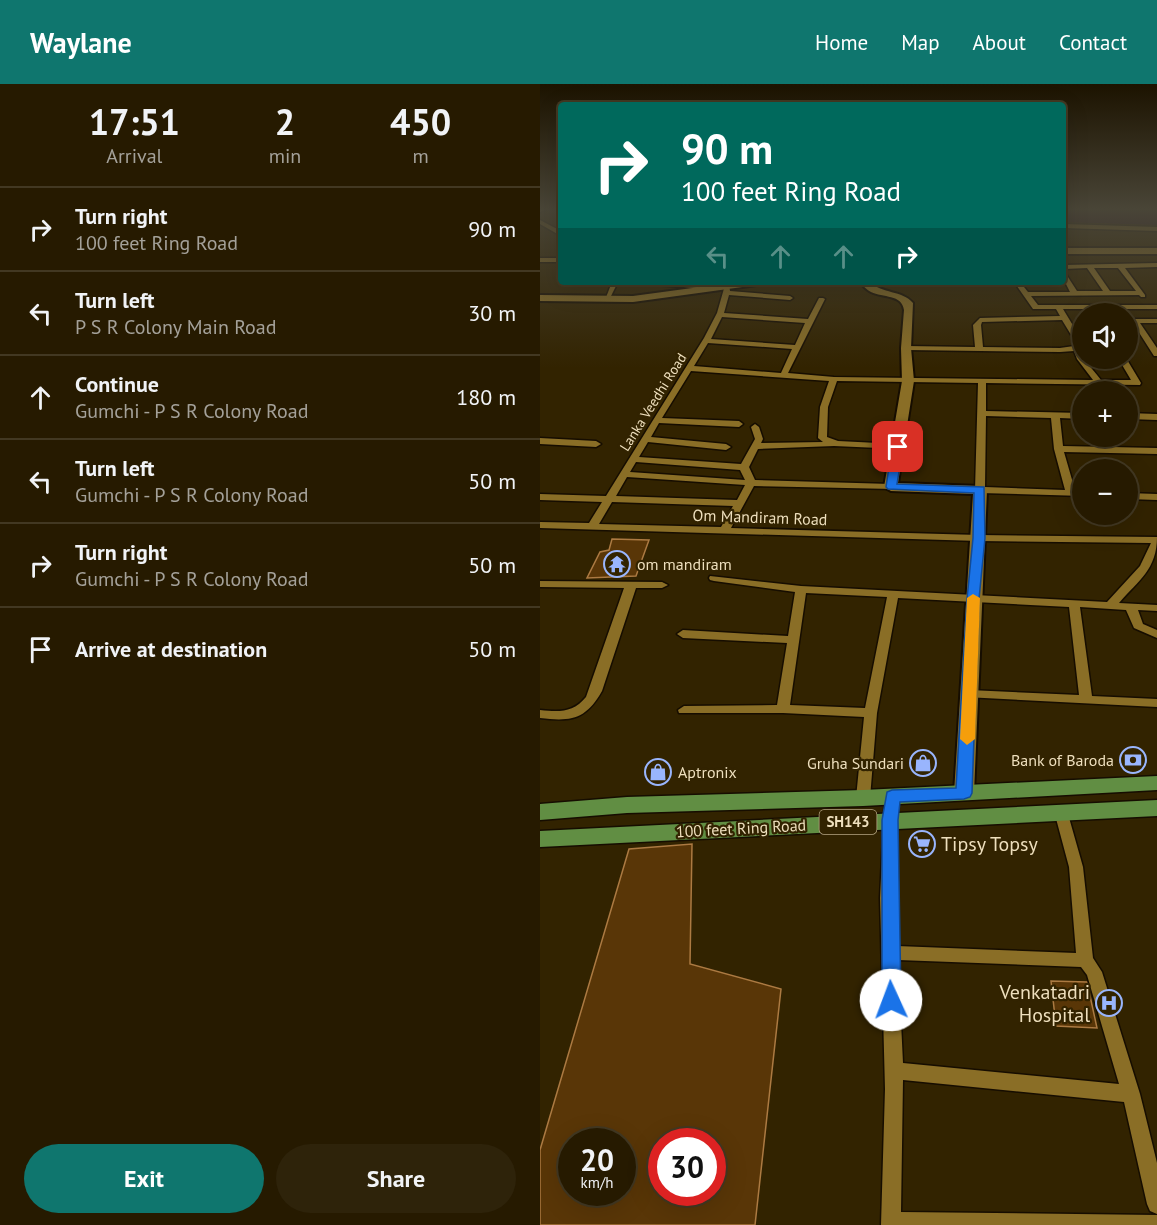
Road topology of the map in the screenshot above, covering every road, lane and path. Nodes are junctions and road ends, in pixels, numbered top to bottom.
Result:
1 (1154, 265) edge
2 (1089, 266) junction
3 (1120, 266) junction
4 (1066, 267) edge
5 (1157, 273) edge
6 (1066, 278) edge
7 (614, 285) edge
8 (745, 285) edge
9 (868, 285) edge
10 (1020, 285) edge
11 (698, 286) edge
12 (726, 290) junction
13 (1108, 293) junction
14 (1140, 293) junction
15 (1027, 294) junction
16 (1075, 294) junction
17 (540, 298) edge
18 (607, 298) junction
19 (790, 298) dead end
20 (821, 299) dead end
21 (1058, 307) junction
22 (1154, 307) edge
23 (1072, 308) edge
24 (1138, 308) edge
25 (720, 315) junction
26 (1064, 318) junction
27 (808, 321) junction
28 (1138, 321) edge
29 (1157, 321) edge
30 (1138, 328) edge
31 (1072, 330) edge
32 (1144, 335) junction
33 (1157, 335) edge
34 (707, 341) junction
35 (797, 347) junction
36 (906, 348) junction
37 (979, 349) junction
38 (1072, 349) edge
39 (1157, 354) edge
40 (688, 368) junction
41 (1089, 369) edge
42 (783, 376) junction
43 (834, 379) junction
44 (908, 381) junction
45 (982, 381) junction
46 (1098, 381) edge
47 (1072, 383) edge
48 (981, 413) junction
49 (1055, 416) junction
50 (1072, 416) edge
51 (1138, 416) edge
52 (1157, 417) edge
53 (657, 420) junction
54 (739, 424) dead end
55 (755, 427) dead end
56 (645, 440) junction
57 (540, 441) edge
58 (596, 444) dead end
59 (836, 444) junction
60 (756, 446) junction
61 (726, 447) dead end
62 (898, 447) junction
63 (1059, 450) junction
64 (1157, 451) edge
65 (633, 459) junction
66 (744, 467) junction
67 (624, 474) junction
68 (751, 483) junction
69 (891, 487) junction
70 (980, 490) junction
71 (1071, 492) joint
72 (1138, 496) edge
73 (540, 497) edge
74 (1157, 497) edge
75 (609, 499) junction
76 (740, 502) junction
77 (540, 525) edge
78 (592, 527) junction
79 (724, 531) junction
80 (979, 538) junction
81 (1157, 541) edge
82 (714, 578) dead end
83 (543, 584) edge
84 (631, 585) junction
85 (662, 585) dead end
86 (801, 589) junction
87 (893, 594) junction
88 (540, 597) edge
89 (973, 599) junction
90 (1074, 604) junction
91 (1110, 606) junction
92 (1131, 607) junction
93 (1157, 608) edge
94 (683, 634) dead end
95 (1157, 634) edge
96 (793, 640) junction
97 (969, 694) junction
98 (1086, 700) junction
99 (1157, 703) edge
100 (783, 709) junction
101 (684, 710) dead end
102 (871, 713) junction
103 (540, 714) edge
104 (1157, 783) edge
105 (964, 793) junction
106 (892, 796) junction
107 (863, 798) junction
108 (1157, 808) edge
109 (1061, 811) junction
110 (540, 812) edge
111 (890, 820) junction
112 (540, 839) edge
113 (890, 953) junction
114 (1084, 960) junction
115 (894, 1071) junction
116 (1131, 1094) junction
117 (1157, 1204) edge
118 (891, 1223) edge
119 (1157, 1225) edge

1 - 3 street
1 - 5 street
2 - 3 street
2 - 4 street
2 - 13 street
3 - 14 street
6 - 16 street
7 - 18 street
8 - 12 street
9 - 36 street
10 - 15 street
11 - 12 street
11 - 18 street
12 - 19 street
12 - 25 street, Lanka Veedhi Road
13 - 14 street
13 - 16 street
14 - 22 street
15 - 16 street
15 - 21 street
17 - 18 street
20 - 27 street
21 - 23 street
21 - 26 street
22 - 24 street
25 - 27 street
25 - 34 street, Lanka Veedhi Road
26 - 31 street
26 - 37 street
27 - 35 street
28 - 29 street
30 - 32 street
32 - 33 street
32 - 39 street
34 - 35 street
34 - 40 street, Lanka Veedhi Road
35 - 42 street
36 - 37 street
36 - 44 street
37 - 38 street
40 - 42 street
40 - 53 street, Lanka Veedhi Road
41 - 46 street
42 - 43 street
43 - 44 street
43 - 59 street
44 - 45 street
44 - 62 street
45 - 47 street
45 - 48 street
48 - 49 street
48 - 70 street
49 - 50 street
49 - 63 street
51 - 52 street
53 - 54 street
53 - 56 street, Lanka Veedhi Road
55 - 60 street
56 - 61 street
56 - 65 street, Lanka Veedhi Road
57 - 58 street
59 - 60 street
59 - 62 street
60 - 66 street
62 - 69 street
63 - 64 street
63 - 71 street
65 - 66 street
65 - 67 street, Lanka Veedhi Road
66 - 68 street
67 - 68 street
67 - 75 street, Lanka Veedhi Road
68 - 69 street
68 - 76 street
69 - 70 street
70 - 71 street
70 - 80 street
72 - 74 street
73 - 75 street
75 - 76 street
75 - 78 street, Lanka Veedhi Road
76 - 79 street
77 - 78 street, Om Mandiram Road
78 - 79 street, Om Mandiram Road
79 - 80 street, Om Mandiram Road
80 - 81 street, Om Mandiram Road
80 - 89 street
81 - 91 street
82 - 86 street
83 - 84 street
83 - 88 street
84 - 85 street
84 - 103 street
86 - 87 street
86 - 96 street
87 - 89 street
87 - 102 street
89 - 90 street
89 - 97 street
90 - 91 street
90 - 98 street
91 - 92 street
92 - 93 street
92 - 95 street
94 - 96 street
96 - 100 street
97 - 98 street
97 - 105 street
98 - 99 street
100 - 101 street
100 - 102 street
102 - 107 street
104 - 105 main road, 100 feet Ring Road / SH143
105 - 106 main road, 100 feet Ring Road / SH143
106 - 107 main road, 100 feet Ring Road / SH143
106 - 111 street
107 - 110 main road, 100 feet Ring Road / SH143
108 - 109 main road, 100 feet Ring Road / SH143
109 - 111 main road, 100 feet Ring Road / SH143
109 - 114 street
111 - 112 main road, 100 feet Ring Road / SH143
111 - 113 street
113 - 114 street
113 - 115 street
114 - 116 street
115 - 116 street
115 - 118 street
116 - 117 street
118 - 119 street

